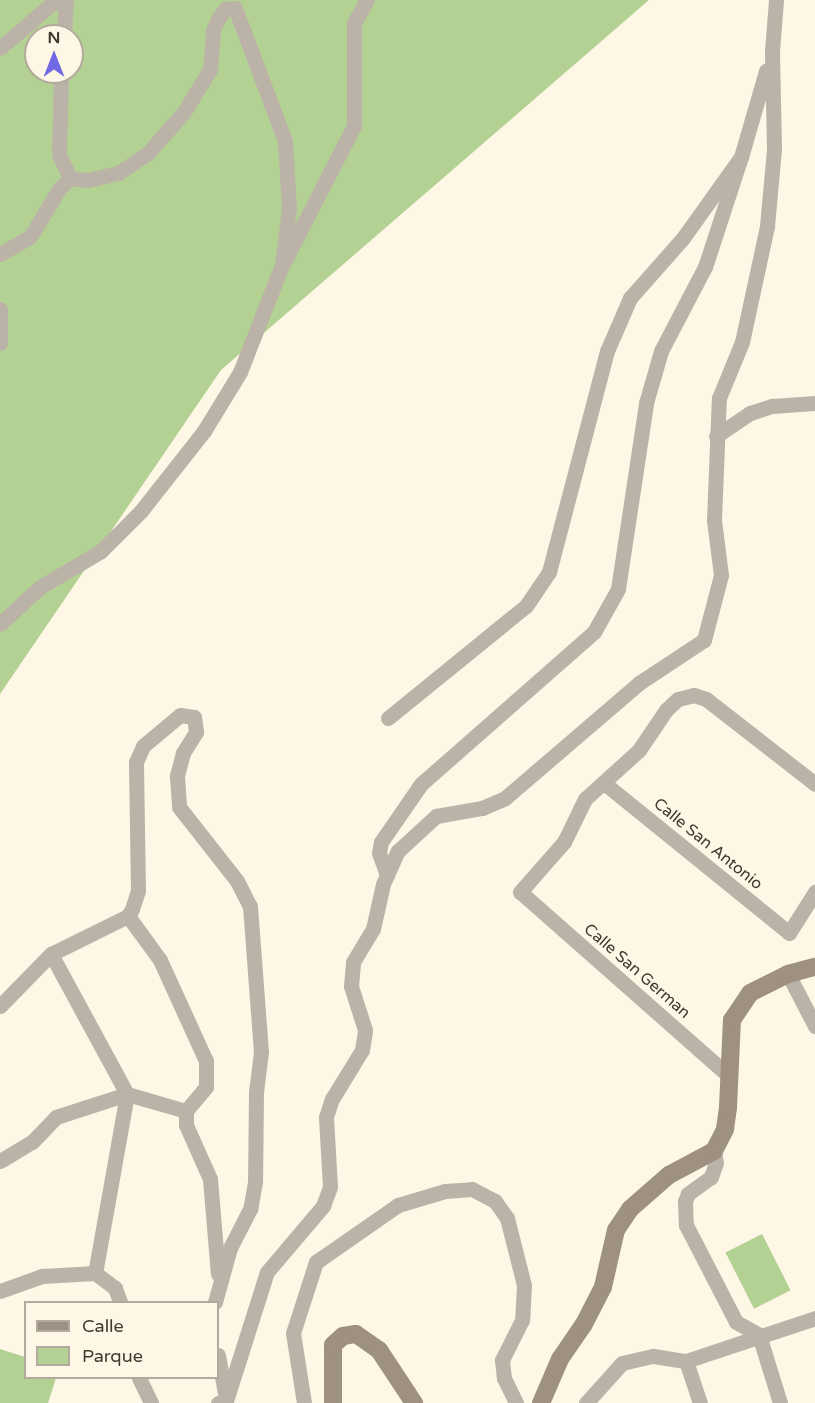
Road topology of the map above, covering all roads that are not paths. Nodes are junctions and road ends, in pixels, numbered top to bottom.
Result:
1 (56, 0) edge
2 (66, 0) edge
3 (367, 0) edge
4 (776, 0) edge
5 (236, 4) edge
6 (65, 24) edge
7 (0, 48) edge
8 (771, 51) junction
9 (61, 84) edge
10 (741, 157) junction
11 (70, 178) junction
12 (1, 255) edge
13 (282, 265) junction
14 (0, 309) edge
15 (0, 343) edge
16 (815, 403) edge
17 (716, 436) junction
18 (0, 624) edge
19 (388, 718) dead end
20 (604, 783) junction
21 (815, 784) edge
22 (387, 876) junction
23 (815, 892) edge
24 (128, 915) junction
25 (51, 954) junction
26 (815, 967) edge
27 (788, 974) junction
28 (0, 1006) edge
29 (815, 1026) edge
30 (729, 1076) junction
31 (127, 1094) junction
32 (186, 1111) junction
33 (714, 1151) junction
34 (0, 1161) edge
35 (95, 1273) junction
36 (218, 1283) junction
37 (0, 1291) edge
38 (120, 1301) edge
39 (214, 1301) edge
40 (815, 1318) edge
41 (759, 1335) junction
42 (686, 1361) junction
43 (219, 1363) edge
44 (140, 1379) edge
45 (224, 1402) edge
46 (151, 1403) edge
47 (304, 1403) edge
48 (333, 1403) edge
49 (414, 1403) edge
50 (516, 1403) edge
51 (541, 1403) edge
52 (586, 1403) edge
53 (700, 1403) edge
54 (780, 1403) edge

1 - 7 street
2 - 6 street
3 - 13 street
4 - 8 street
5 - 11 street
5 - 13 street
8 - 10 street
8 - 17 street
9 - 11 street
10 - 19 street
10 - 22 street
11 - 12 street
13 - 18 street
14 - 15 street
16 - 17 street
17 - 22 street
20 - 21 street
20 - 23 street, Calle San Antonio
20 - 30 street, Calle San German
22 - 45 street
24 - 25 street
24 - 32 street
24 - 36 street
25 - 28 street
25 - 31 street
26 - 27 main road
27 - 29 street
27 - 30 main road
30 - 33 main road
31 - 32 street
31 - 34 street
31 - 35 street
32 - 36 street
33 - 41 street
33 - 51 main road
35 - 37 street
35 - 38 street
36 - 39 street
40 - 41 street
41 - 42 street
41 - 54 street
42 - 52 street
42 - 53 street
43 - 45 street
44 - 46 street
47 - 50 street
48 - 49 main road

